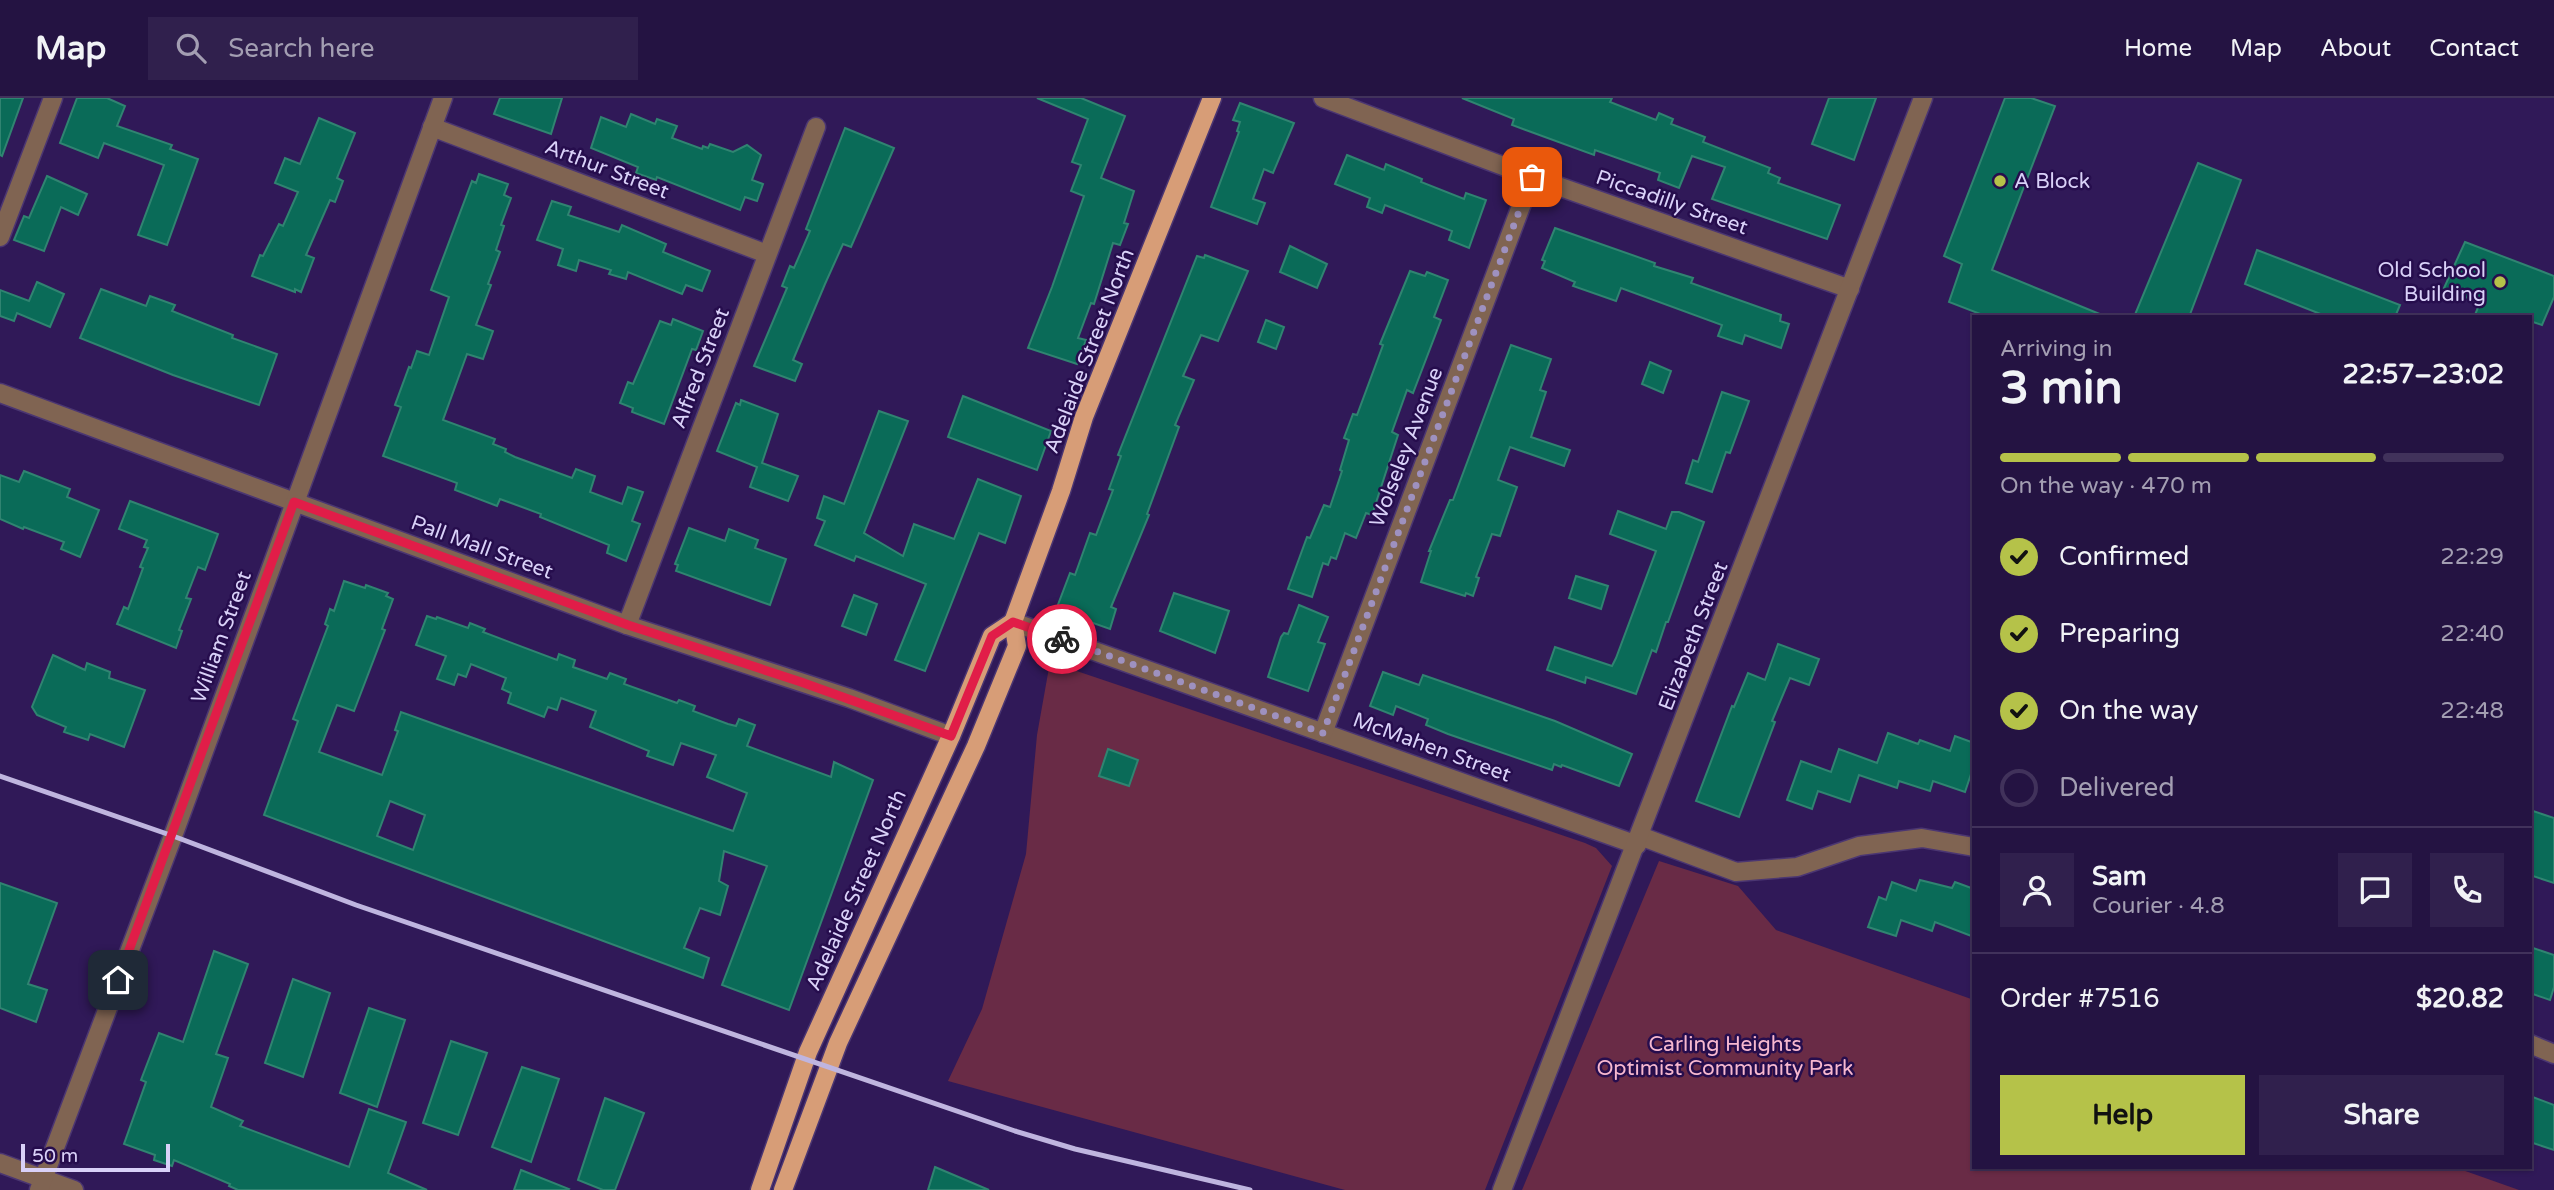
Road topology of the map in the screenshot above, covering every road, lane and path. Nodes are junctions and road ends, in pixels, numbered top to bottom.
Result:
1 (52, 98) edge
2 (443, 98) edge
3 (1212, 98) edge
4 (1323, 98) edge
5 (1923, 98) edge
6 (432, 127) junction
7 (816, 127) dead end
8 (1532, 177) junction
9 (0, 237) edge
10 (767, 254) junction
11 (1850, 289) junction
12 (0, 393) edge
13 (294, 502) junction
14 (1013, 622) junction
15 (628, 625) junction
16 (1323, 733) junction
17 (951, 736) junction
18 (1639, 840) junction
19 (1972, 847) edge
20 (2532, 1045) edge
21 (2554, 1055) edge
22 (0, 1163) edge
23 (41, 1184) edge
24 (74, 1190) edge
25 (760, 1190) edge
26 (783, 1190) edge
27 (1502, 1190) edge

1 - 9 street
2 - 6 street, William Street
3 - 14 main road, Adelaide Street North
4 - 8 street, Piccadilly Street
5 - 11 street, Elizabeth Street
6 - 10 street, Arthur Street
6 - 13 street, William Street
7 - 10 street, Alfred Street
8 - 11 street, Piccadilly Street
8 - 16 street, Wolseley Avenue
10 - 15 street, Alfred Street
11 - 18 street, Elizabeth Street
12 - 13 street, Pall Mall Street
13 - 15 street, Pall Mall Street
13 - 23 street, William Street
14 - 16 street, McMahen Street
14 - 17 main road, Adelaide Street North
14 - 26 main road, Adelaide Street North
15 - 17 street, Pall Mall Street
16 - 18 street, McMahen Street
17 - 25 main road, Adelaide Street North
18 - 19 street, McMahen Street
18 - 27 street, Elizabeth Street
20 - 21 street
22 - 23 street
23 - 24 street

